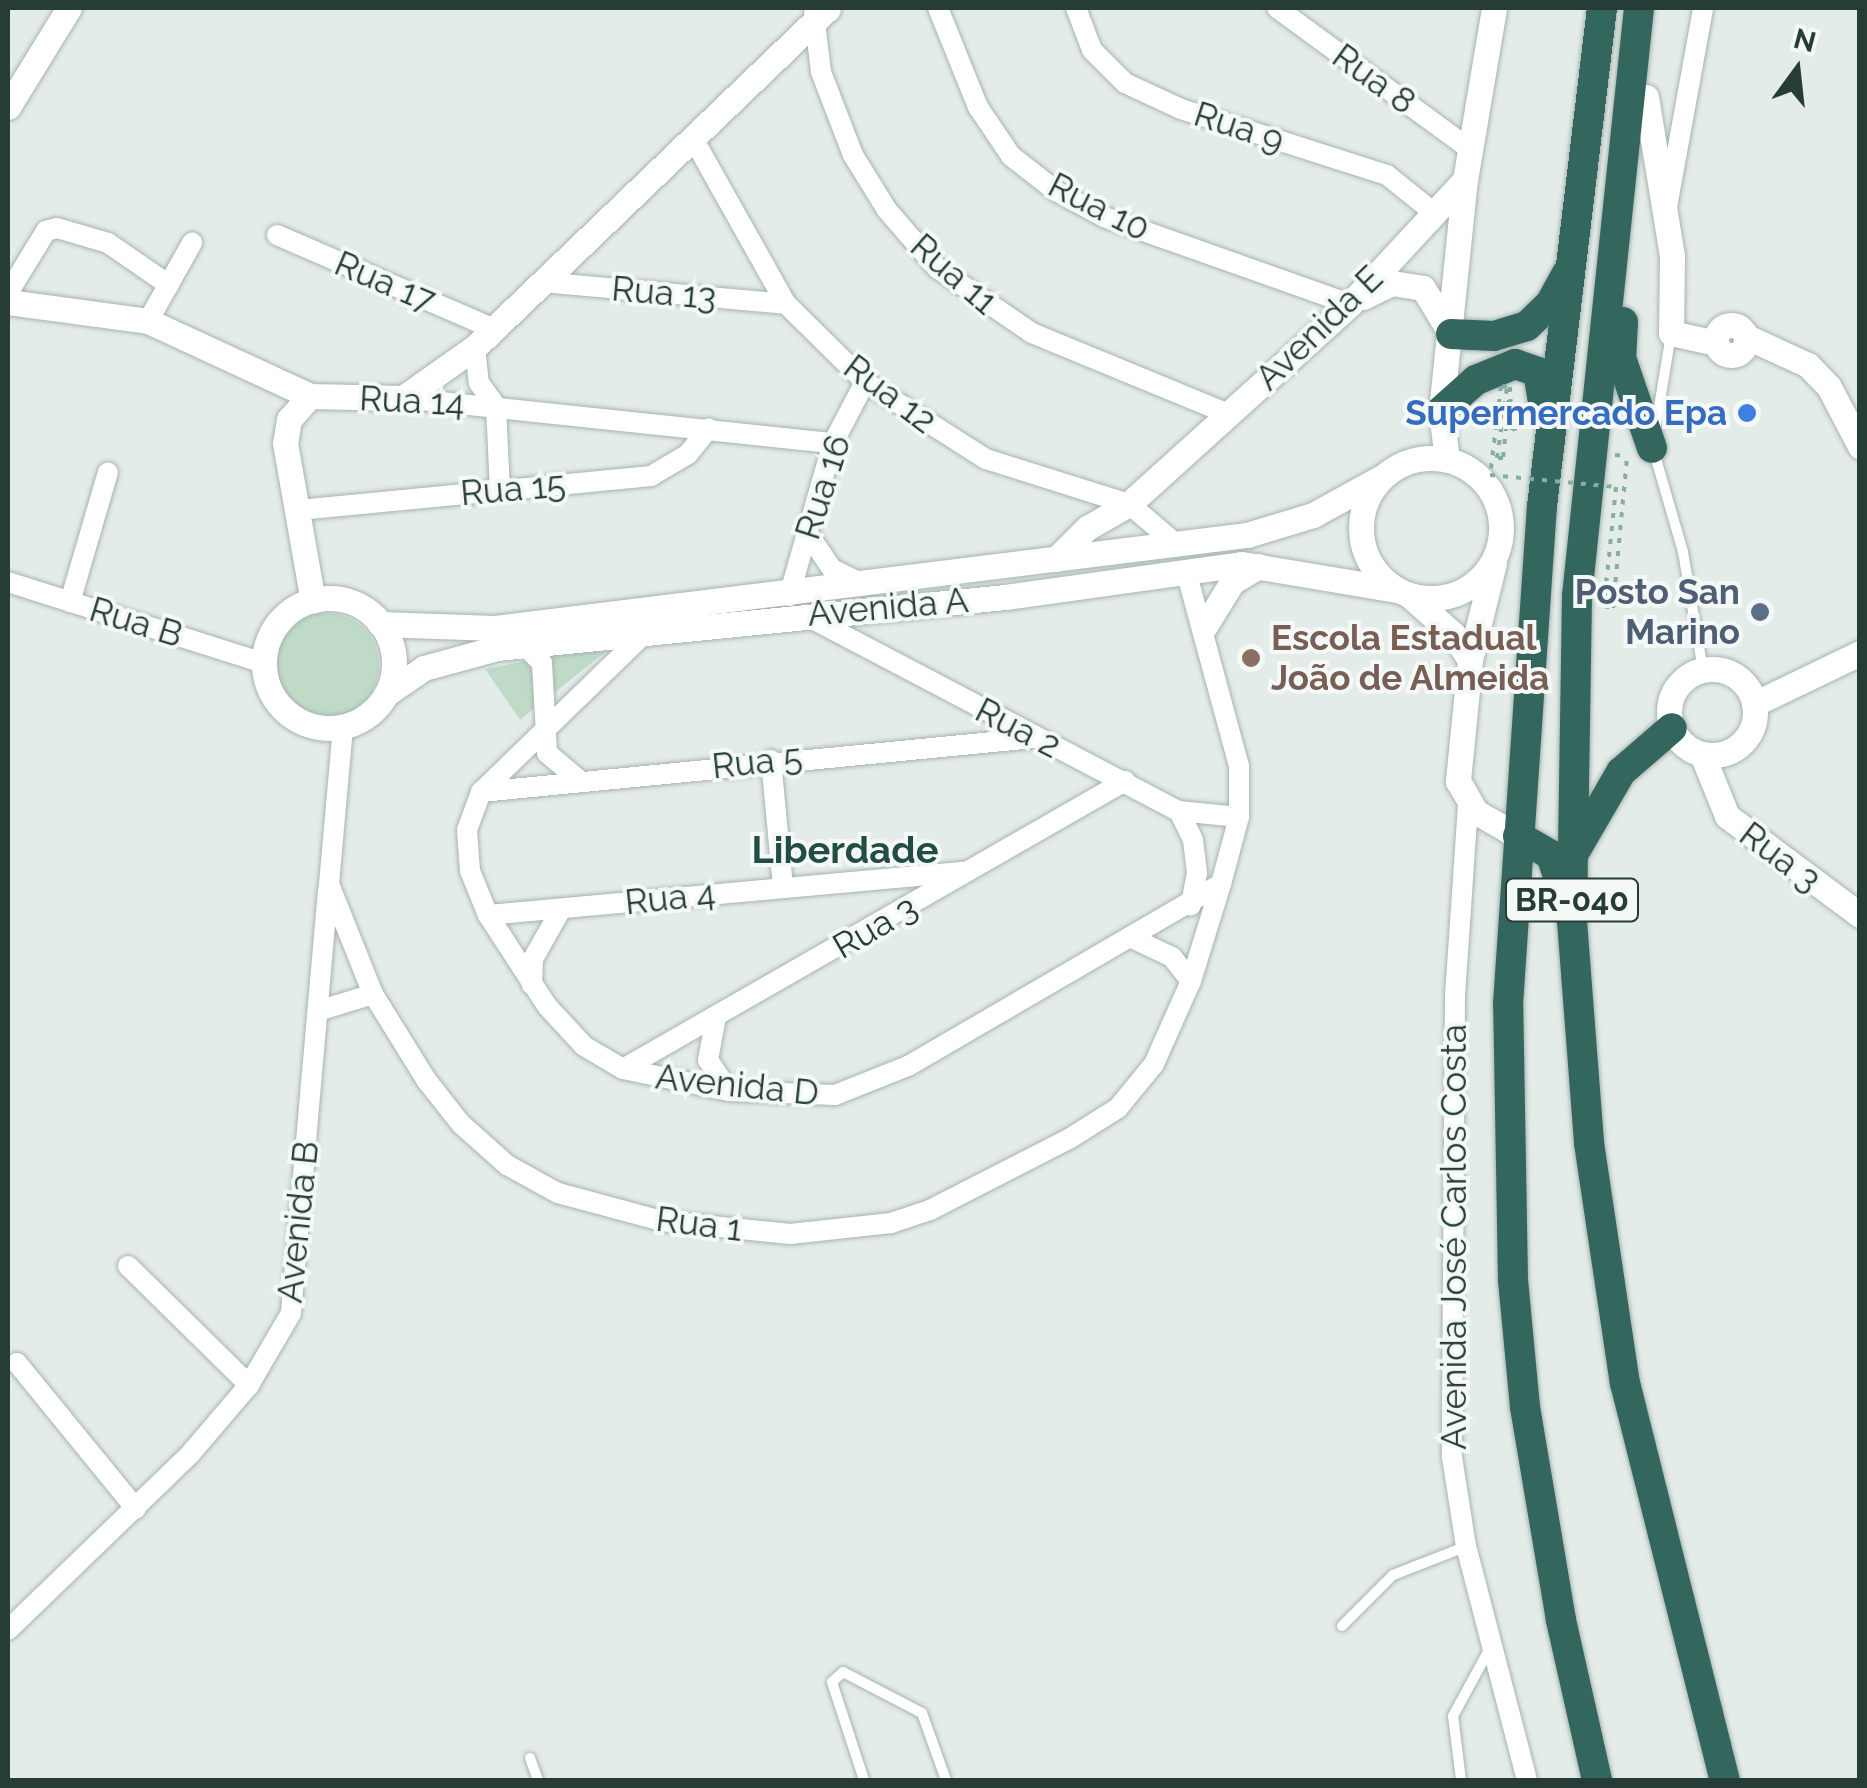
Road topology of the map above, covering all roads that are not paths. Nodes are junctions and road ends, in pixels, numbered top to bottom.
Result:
1 (69, 8) edge
2 (938, 8) edge
3 (1076, 8) edge
4 (1277, 8) edge
5 (1492, 8) edge
6 (1602, 8) edge
7 (1639, 8) edge
8 (1656, 8) edge
9 (1702, 8) edge
10 (818, 12) edge
11 (1646, 96) junction
12 (8, 107) edge
13 (694, 140) junction
14 (1472, 150) junction
15 (1465, 180) junction
16 (1666, 209) junction
17 (1434, 212) junction
18 (277, 235) dead end
19 (192, 242) dead end
20 (1576, 252) junction
21 (541, 282) junction
22 (168, 285) junction
23 (8, 293) edge
24 (8, 302) edge
25 (786, 304) junction
26 (1350, 304) junction
27 (148, 320) junction
28 (1671, 333) junction
29 (1451, 334) junction
30 (484, 338) junction
31 (864, 382) junction
32 (310, 396) junction
33 (404, 398) junction
34 (496, 406) junction
35 (1441, 411) junction
36 (1229, 414) junction
37 (709, 428) junction
38 (833, 444) junction
39 (1860, 446) edge
40 (1640, 452) junction
41 (1447, 460) junction
42 (1391, 470) junction
43 (108, 472) dead end
44 (500, 491) junction
45 (1129, 504) junction
46 (1542, 506) junction
47 (299, 510) junction
48 (806, 532) junction
49 (1174, 543) junction
50 (1496, 553) junction
51 (1056, 558) junction
52 (1258, 566) junction
53 (1186, 571) junction
54 (8, 582) edge
55 (872, 585) junction
56 (1064, 588) junction
57 (1402, 591) junction
58 (313, 601) junction
59 (70, 602) junction
60 (797, 606) junction
61 (380, 624) junction
62 (1205, 626) junction
63 (646, 632) junction
64 (522, 644) junction
65 (1860, 654) edge
66 (1470, 660) junction
67 (263, 662) junction
68 (1703, 670) junction
69 (386, 694) junction
70 (1752, 697) junction
71 (545, 725) junction
72 (342, 727) junction
73 (1672, 728) junction
74 (1034, 738) junction
75 (1709, 754) junction
76 (770, 760) junction
77 (579, 780) junction
78 (1125, 781) junction
79 (481, 792) junction
80 (1468, 805) junction
81 (1178, 811) junction
82 (1239, 817) junction
83 (1518, 836) junction
84 (1573, 856) junction
85 (972, 871) junction
86 (329, 884) junction
87 (1222, 884) junction
88 (783, 886) junction
89 (1191, 905) junction
90 (560, 910) junction
91 (488, 915) junction
92 (1860, 915) edge
93 (1572, 921) junction
94 (1134, 939) junction
95 (1191, 982) junction
96 (532, 985) junction
97 (373, 994) junction
98 (318, 1011) junction
99 (716, 1017) junction
100 (623, 1069) junction
101 (729, 1091) junction
102 (128, 1266) dead end
103 (17, 1363) dead end
104 (249, 1385) junction
105 (136, 1509) junction
106 (1466, 1546) junction
107 (1342, 1626) dead end
108 (8, 1630) edge
109 (1492, 1643) junction
110 (530, 1758) dead end
111 (538, 1780) edge
112 (864, 1780) edge
113 (946, 1780) edge
114 (1461, 1780) edge
115 (1527, 1780) edge
116 (1597, 1780) edge
117 (1724, 1780) edge

1 - 12 street
2 - 26 street, Rua 10
3 - 17 street, Rua 9
4 - 14 street, Rua 8
5 - 14 street
6 - 20 highway, BR-040
7 - 84 highway, BR-040
8 - 11 highway
9 - 16 street
10 - 13 street
10 - 36 street, Rua 11
11 - 16 street
11 - 40 highway
13 - 21 street
13 - 25 street, Rua 12
14 - 15 street
15 - 17 street, Avenida E
15 - 29 street
16 - 28 street
17 - 26 street, Avenida E
18 - 30 street, Rua 17
19 - 22 street
20 - 29 highway
20 - 46 highway, BR-040
21 - 25 street, Rua 13
21 - 30 street
22 - 23 street
22 - 27 street
24 - 27 street, Rua 14
25 - 31 street, Rua 12
26 - 29 street
26 - 36 street, Avenida E
27 - 32 street, Rua 14
28 - 39 street
28 - 40 lane
29 - 35 street
30 - 33 street
30 - 34 street
31 - 38 street, Rua 16
31 - 45 street, Rua 12
32 - 33 street, Rua 14
32 - 47 street
33 - 34 street, Rua 14
34 - 37 street, Rua 14
34 - 44 street
35 - 41 street
35 - 42 street
35 - 46 highway
36 - 45 street, Avenida E
37 - 38 street, Rua 14
37 - 44 street, Rua 15
38 - 48 street, Rua 16
40 - 68 lane
41 - 42 street
41 - 50 street
42 - 49 street, Avenida A
42 - 57 street
43 - 59 street
44 - 47 street, Rua 15
45 - 49 street, Rua 12
45 - 51 street, Avenida E
46 - 83 highway, BR-040
47 - 58 street
48 - 55 street
48 - 60 street, Rua 16
49 - 51 street, Avenida A
50 - 57 street
50 - 66 street, Avenida José Carlos Costa
51 - 55 street, Avenida A
51 - 56 street
52 - 53 street, Avenida A
52 - 57 street, Avenida A
52 - 62 street
53 - 56 street, Avenida A
53 - 62 street
54 - 59 street, Rua B
55 - 60 street, Avenida A
56 - 60 street, Avenida A
57 - 66 street
58 - 61 street
58 - 67 street
59 - 67 street, Rua B
60 - 61 street, Avenida A
60 - 63 street, Avenida A
60 - 74 street, Rua 2
61 - 69 street
62 - 82 street
63 - 64 street, Avenida A
63 - 71 street, Avenida D
64 - 69 street, Avenida A
64 - 71 street
65 - 70 street
66 - 80 street, Avenida José Carlos Costa
67 - 72 street
68 - 70 street
68 - 73 street
69 - 72 street
70 - 75 street
71 - 77 street
71 - 79 street, Avenida D
72 - 86 street, Rua 1
73 - 75 street
73 - 84 highway
74 - 76 street, Rua 5
74 - 78 street, Rua 2
75 - 92 street, Rua 3
76 - 77 street, Rua 5
76 - 88 street
77 - 79 street, Rua 5
78 - 81 street, Rua 2
78 - 85 street, Rua 3
79 - 91 street, Avenida D
80 - 83 street
80 - 106 street, Avenida José Carlos Costa
81 - 82 street, Rua 2
81 - 89 street
82 - 87 street
83 - 93 highway
83 - 116 highway, BR-040
84 - 93 highway, BR-040
85 - 88 street, Rua 4
85 - 99 street, Rua 3
86 - 97 street, Rua 1
86 - 98 street, Avenida B
87 - 89 street, Avenida D
87 - 95 street, Rua 1
88 - 90 street, Rua 4
89 - 94 street, Avenida D
90 - 91 street, Rua 4
90 - 96 street
91 - 96 street, Avenida D
93 - 117 highway, BR-040
94 - 95 street
94 - 101 street, Avenida D
95 - 97 street, Rua 1
96 - 100 street, Avenida D
97 - 98 street
98 - 104 street, Avenida B
99 - 100 street, Rua 3
99 - 101 street
100 - 101 street, Avenida D
102 - 104 street
103 - 105 street
104 - 105 street, Avenida B
105 - 108 street, Avenida B
106 - 107 lane
106 - 109 street, Avenida José Carlos Costa
109 - 114 lane
109 - 115 street, Avenida José Carlos Costa
110 - 111 lane
112 - 113 lane

